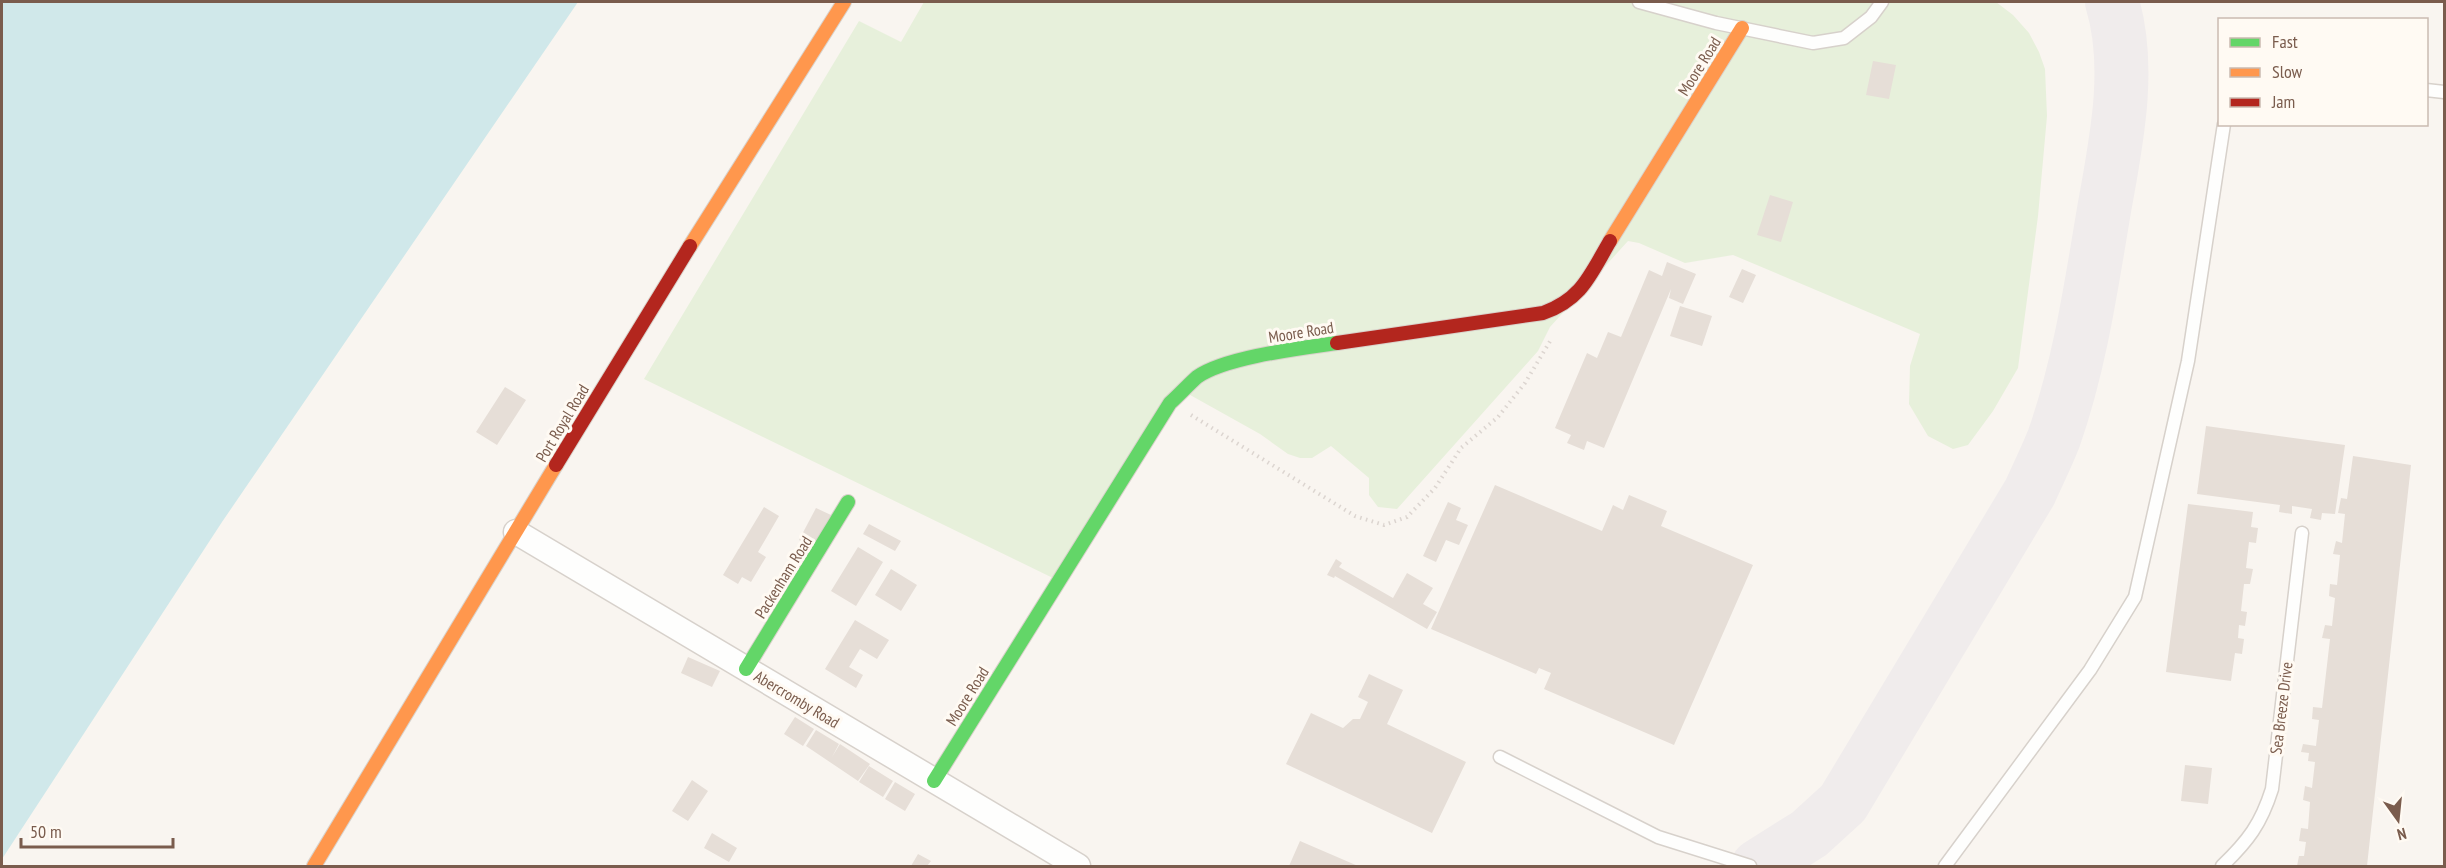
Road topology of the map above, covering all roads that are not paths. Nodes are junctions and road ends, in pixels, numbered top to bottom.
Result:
1 (844, 2) edge
2 (1639, 2) edge
3 (1881, 2) edge
4 (1742, 28) junction
5 (2428, 90) edge
6 (2445, 92) edge
7 (2223, 126) edge
8 (848, 502) dead end
9 (516, 532) junction
10 (2302, 533) dead end
11 (746, 669) junction
12 (1500, 757) dead end
13 (934, 781) junction
14 (314, 867) edge
15 (1078, 867) edge
16 (1750, 867) edge
17 (1945, 867) edge
18 (2222, 867) edge

1 - 9 street, Port Royal Road
2 - 4 lane
3 - 4 lane
4 - 13 street, Moore Road
5 - 6 lane
7 - 17 lane
8 - 11 street, Packenham Road
9 - 11 street, Abercromby Road
9 - 14 street, Port Royal Road
10 - 18 lane, Sea Breeze Drive
11 - 13 street, Abercromby Road
12 - 16 lane
13 - 15 street, Abercromby Road

